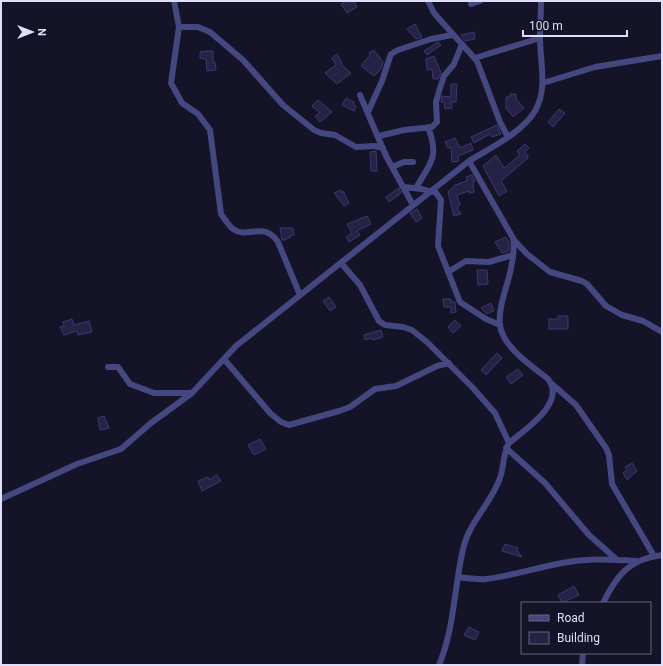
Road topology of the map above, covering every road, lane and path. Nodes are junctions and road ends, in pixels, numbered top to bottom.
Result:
1 (174, 1) edge
2 (428, 1) edge
3 (480, 1) edge
4 (541, 1) edge
5 (471, 4) dead end
6 (179, 27) junction
7 (452, 35) junction
8 (540, 38) junction
9 (462, 44) junction
10 (662, 56) edge
11 (475, 58) junction
12 (543, 83) junction
13 (360, 95) dead end
14 (368, 112) junction
15 (428, 128) junction
16 (379, 136) junction
17 (508, 137) junction
18 (383, 148) junction
19 (469, 161) junction
20 (412, 162) dead end
21 (392, 167) junction
22 (404, 187) junction
23 (416, 188) junction
24 (433, 191) junction
25 (413, 205) junction
26 (513, 238) junction
27 (513, 255) junction
28 (341, 263) junction
29 (448, 272) junction
30 (300, 295) junction
31 (500, 325) junction
32 (662, 332) edge
33 (224, 359) junction
34 (449, 363) junction
35 (108, 367) dead end
36 (552, 384) junction
37 (192, 393) junction
38 (508, 445) junction
39 (1, 499) edge
40 (662, 555) edge
41 (654, 556) junction
42 (615, 558) junction
43 (636, 561) junction
44 (458, 577) junction
45 (603, 602) edge
46 (583, 654) edge
47 (439, 665) edge
48 (582, 665) edge

1 - 6 street
2 - 7 street
3 - 5 street
4 - 8 street
6 - 18 street
6 - 30 street
7 - 9 street
7 - 14 street
8 - 11 street
8 - 12 street
9 - 11 street
9 - 15 street
10 - 12 street
11 - 17 street
12 - 17 street
13 - 14 street
14 - 16 street
15 - 16 street
15 - 23 street
16 - 18 street
17 - 19 street
18 - 21 street
19 - 24 street
19 - 26 street
20 - 21 street
21 - 22 street
22 - 23 street
22 - 25 street
23 - 24 street
24 - 25 street
24 - 29 street
25 - 28 street
26 - 27 street
26 - 32 street
27 - 29 street
27 - 31 street
28 - 30 street
28 - 34 street
29 - 31 street
30 - 33 street
31 - 36 street
33 - 34 street
33 - 37 street
34 - 38 street
35 - 37 street
36 - 38 street
36 - 41 street
37 - 39 street
38 - 42 street
38 - 44 street
40 - 41 street
41 - 43 street
42 - 43 street
42 - 44 street
43 - 45 street
44 - 47 street
46 - 48 street

